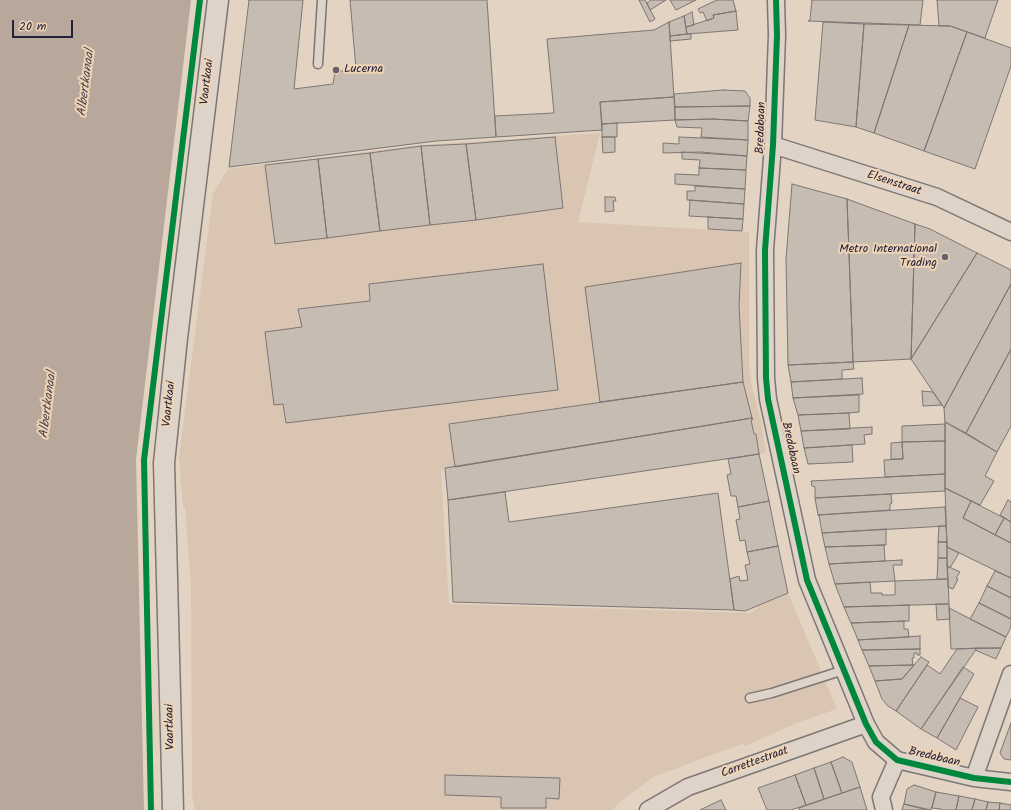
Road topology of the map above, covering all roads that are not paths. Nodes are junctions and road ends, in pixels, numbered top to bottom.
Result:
1 (218, 0) edge
2 (322, 0) edge
3 (776, 0) edge
4 (318, 64) dead end
5 (773, 145) junction
6 (1011, 232) edge
7 (844, 670) junction
8 (1011, 674) edge
9 (750, 698) dead end
10 (866, 724) junction
11 (897, 760) junction
12 (974, 778) junction
13 (1011, 782) edge
14 (173, 810) edge
15 (648, 810) edge
16 (884, 810) edge

1 - 14 street, Vaartkaai
2 - 4 lane
3 - 5 street, Bredabaan
5 - 6 street, Elsenstraat
5 - 7 street, Bredabaan
7 - 9 lane
7 - 10 street, Bredabaan
8 - 12 street
10 - 11 street, Bredabaan
10 - 15 street, Carrettestraat
11 - 12 street, Bredabaan
11 - 16 street
12 - 13 street, Bredabaan

